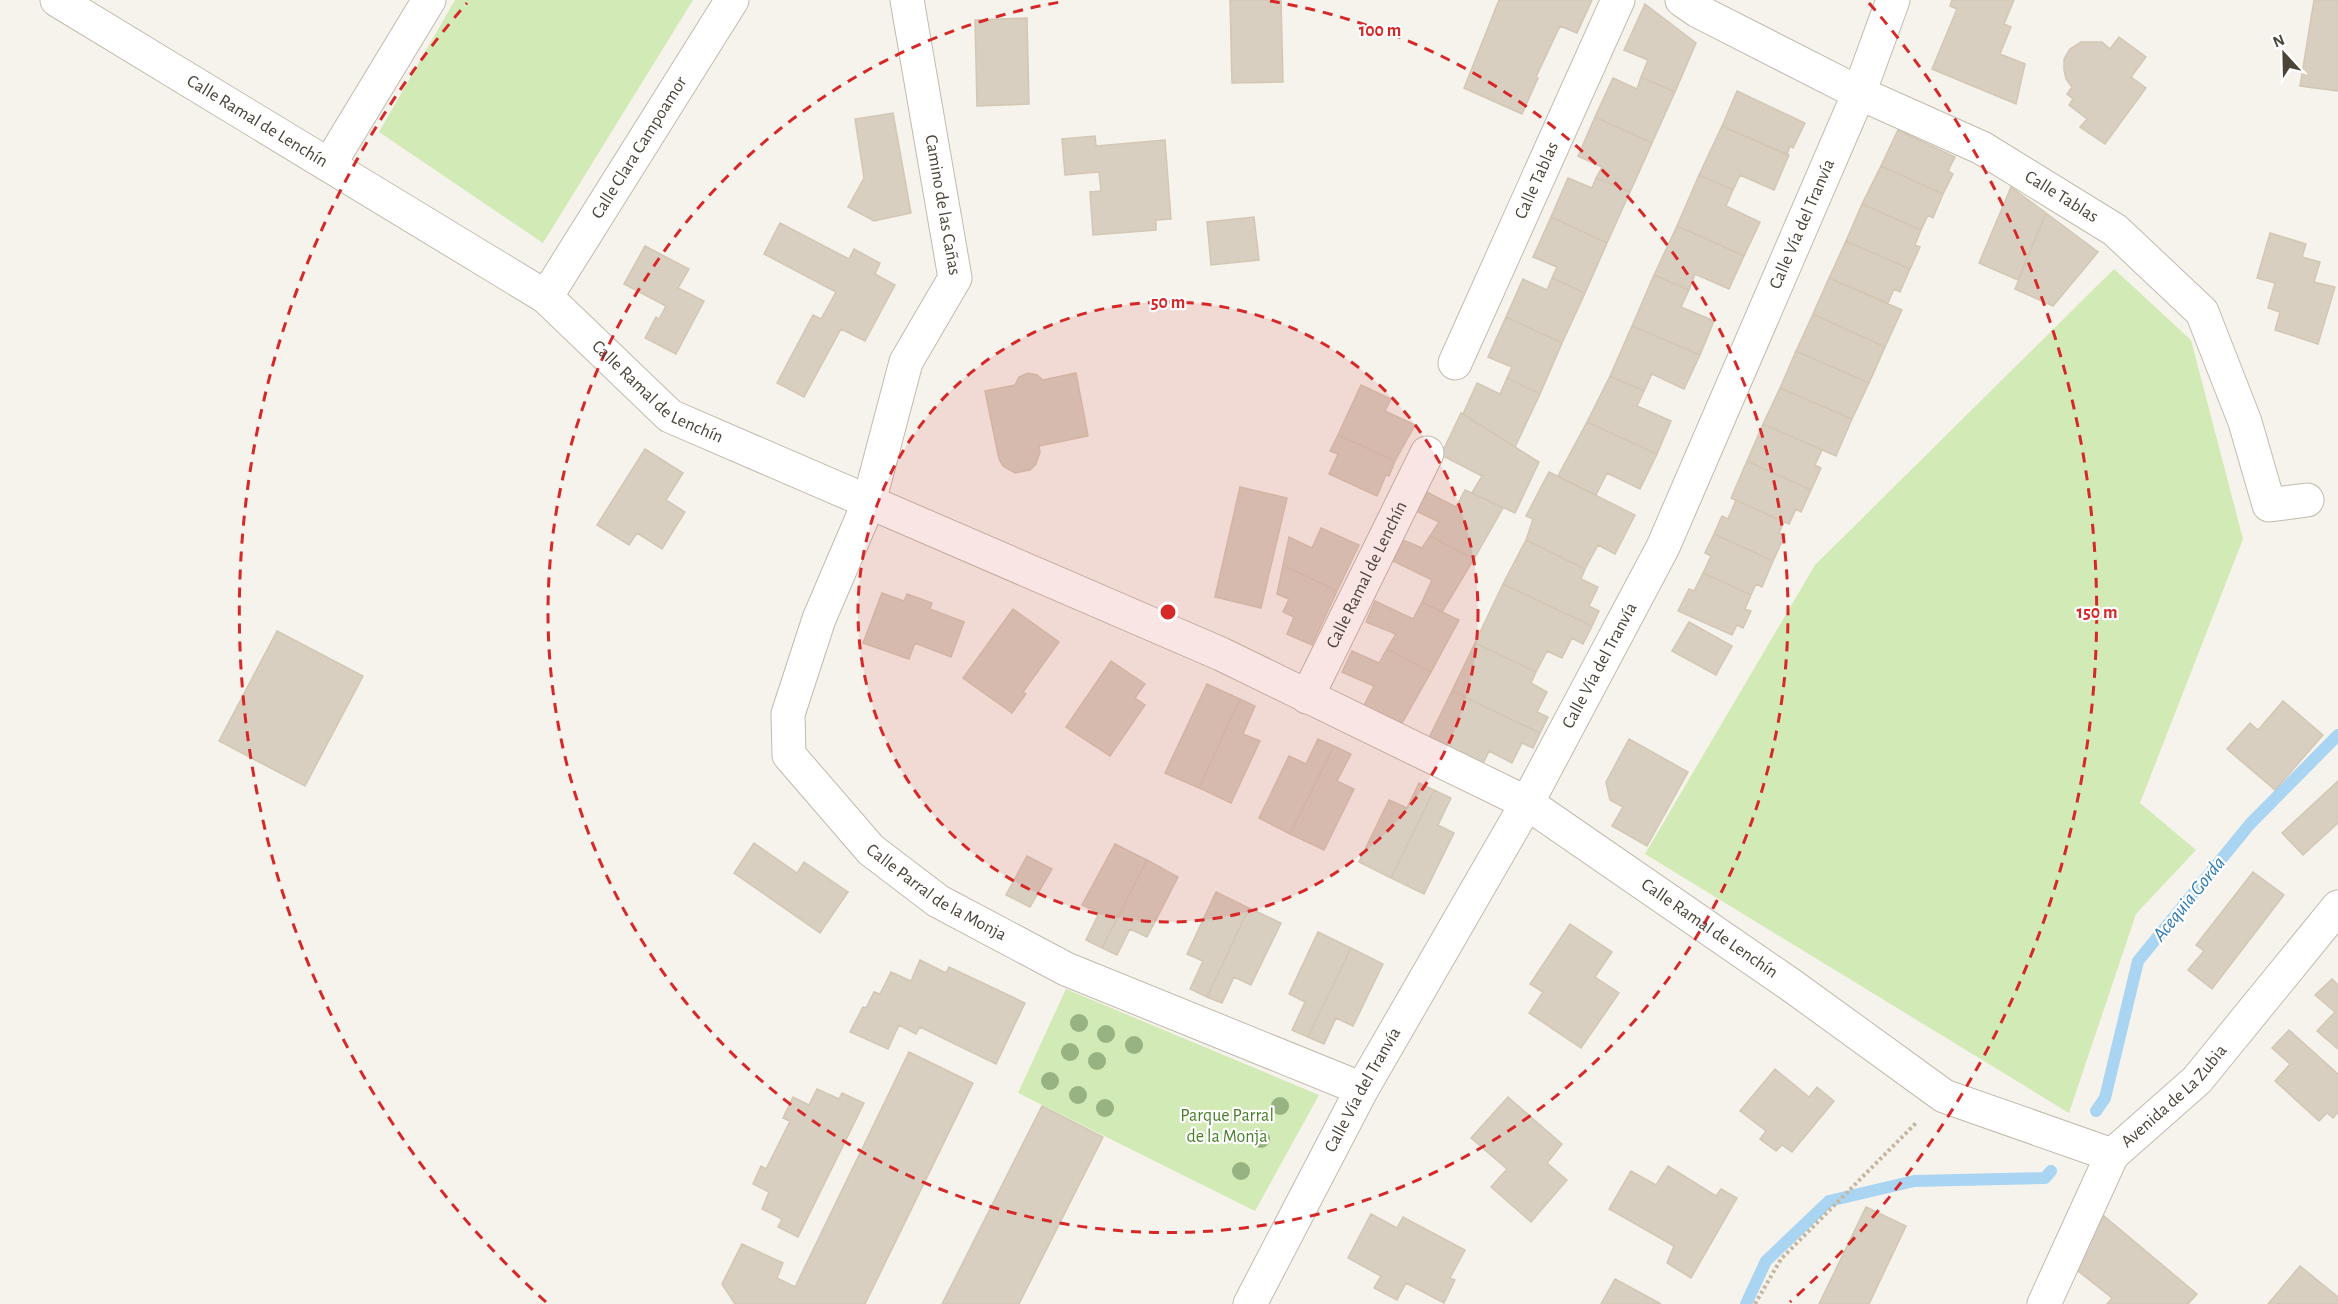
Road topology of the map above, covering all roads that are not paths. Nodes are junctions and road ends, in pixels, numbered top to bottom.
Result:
1 (57, 0) edge
2 (429, 0) edge
3 (732, 0) edge
4 (907, 0) edge
5 (1618, 0) edge
6 (1682, 0) edge
7 (1893, 0) edge
8 (1859, 93) junction
9 (329, 165) junction
10 (546, 297) junction
11 (1455, 363) dead end
12 (1427, 453) dead end
13 (2307, 500) dead end
14 (869, 502) junction
15 (1307, 697) junction
16 (1527, 803) junction
17 (2338, 907) edge
18 (1362, 1089) junction
19 (2112, 1155) junction
20 (1250, 1304) edge
21 (2044, 1304) edge

1 - 9 street, Calle Ramal de Lenchín
2 - 9 street
3 - 10 street, Calle Clara Campoamor
4 - 14 street, Camino de las Cañas
5 - 11 street, Calle Tablas
6 - 8 street, Calle Tablas
7 - 8 street, Calle Vía del Tranvía
8 - 13 street, Calle Tablas
8 - 16 street, Calle Vía del Tranvía
9 - 10 street, Calle Ramal de Lenchín
10 - 14 street, Calle Ramal de Lenchín
12 - 15 street, Calle Ramal de Lenchín
14 - 15 street, Calle Ramal de Lenchín
14 - 18 street, Calle Parral de la Monja
15 - 16 street, Calle Ramal de Lenchín
16 - 18 street, Calle Vía del Tranvía
16 - 19 street, Calle Ramal de Lenchín
17 - 19 street, Avenida de La Zubia
18 - 20 street, Calle Vía del Tranvía
19 - 21 street, Avenida de La Zubia

